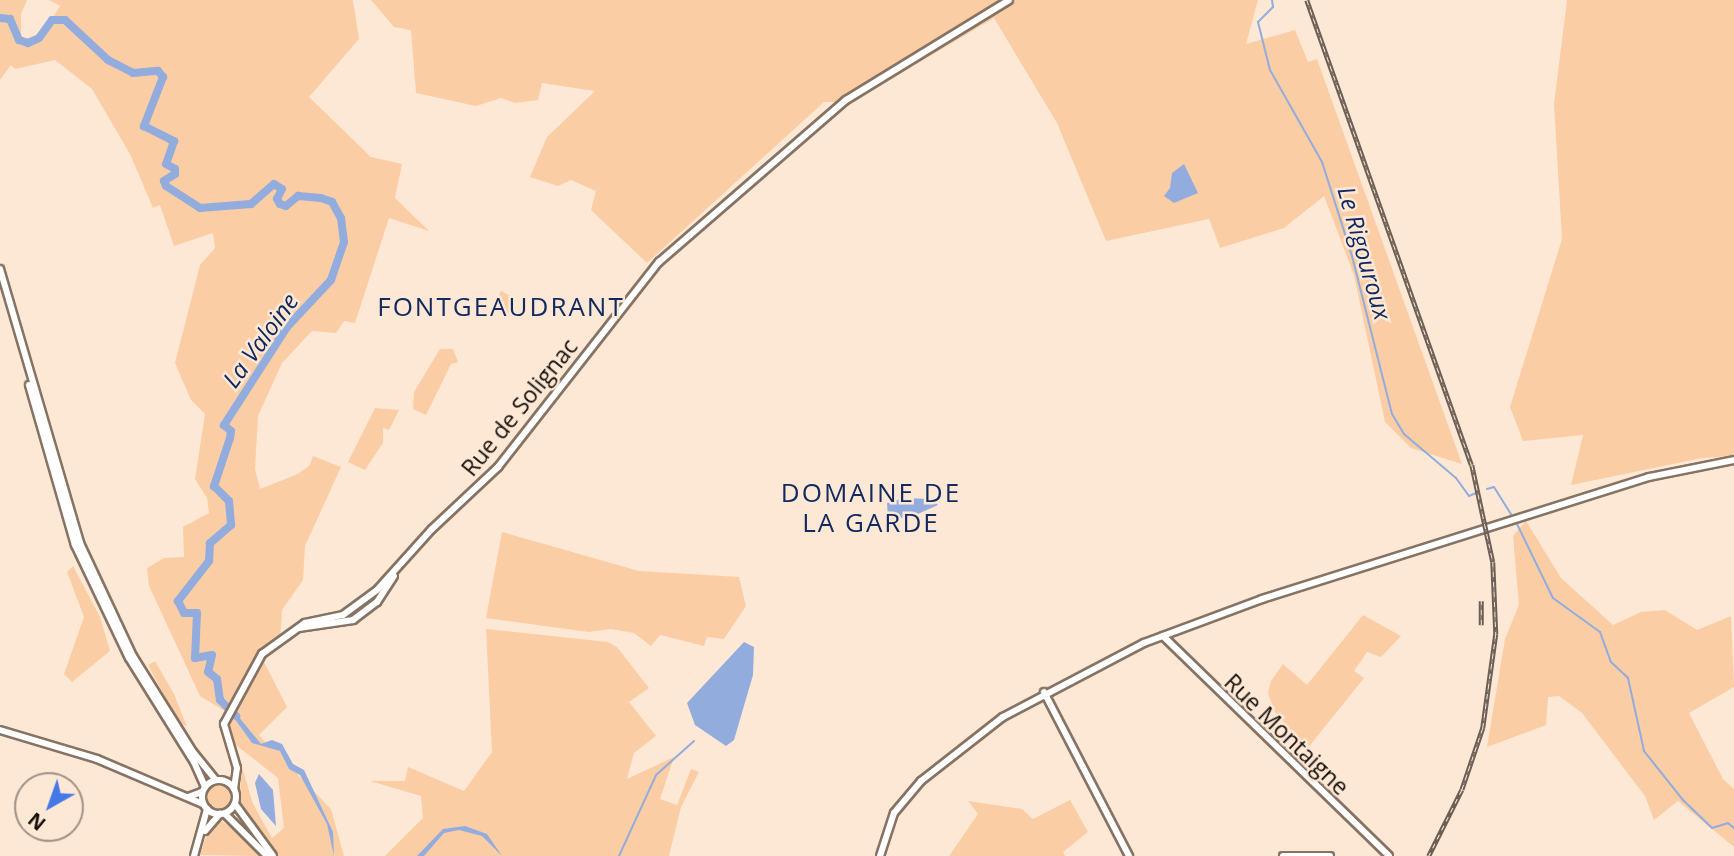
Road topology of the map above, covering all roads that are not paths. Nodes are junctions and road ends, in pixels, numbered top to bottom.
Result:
1 (1009, 0) edge
2 (0, 269) edge
3 (0, 282) edge
4 (1734, 460) edge
5 (1163, 636) junction
6 (1044, 692) junction
7 (0, 730) edge
8 (235, 777) junction
9 (216, 780) junction
10 (227, 782) junction
11 (234, 789) junction
12 (204, 790) junction
13 (183, 798) junction
14 (235, 804) junction
15 (205, 807) junction
16 (222, 814) junction
17 (203, 834) junction
18 (194, 856) edge
19 (267, 856) edge
20 (274, 856) edge
21 (880, 856) edge
22 (1129, 856) edge
23 (1283, 856) edge
24 (1330, 856) edge
25 (1389, 856) edge

1 - 8 main road, Rue de Solignac
2 - 9 main road
3 - 12 main road
4 - 5 main road
5 - 6 main road
5 - 25 main road, Rue Montaigne
6 - 21 main road
6 - 22 main road
7 - 13 main road
8 - 10 main road
8 - 11 main road
9 - 10 main road
9 - 12 main road
10 - 11 main road
11 - 14 main road
12 - 13 main road
12 - 15 main road
13 - 15 main road
14 - 16 main road
14 - 20 main road
15 - 16 main road
15 - 17 main road
16 - 17 main road
16 - 19 main road
17 - 18 main road
23 - 24 main road

